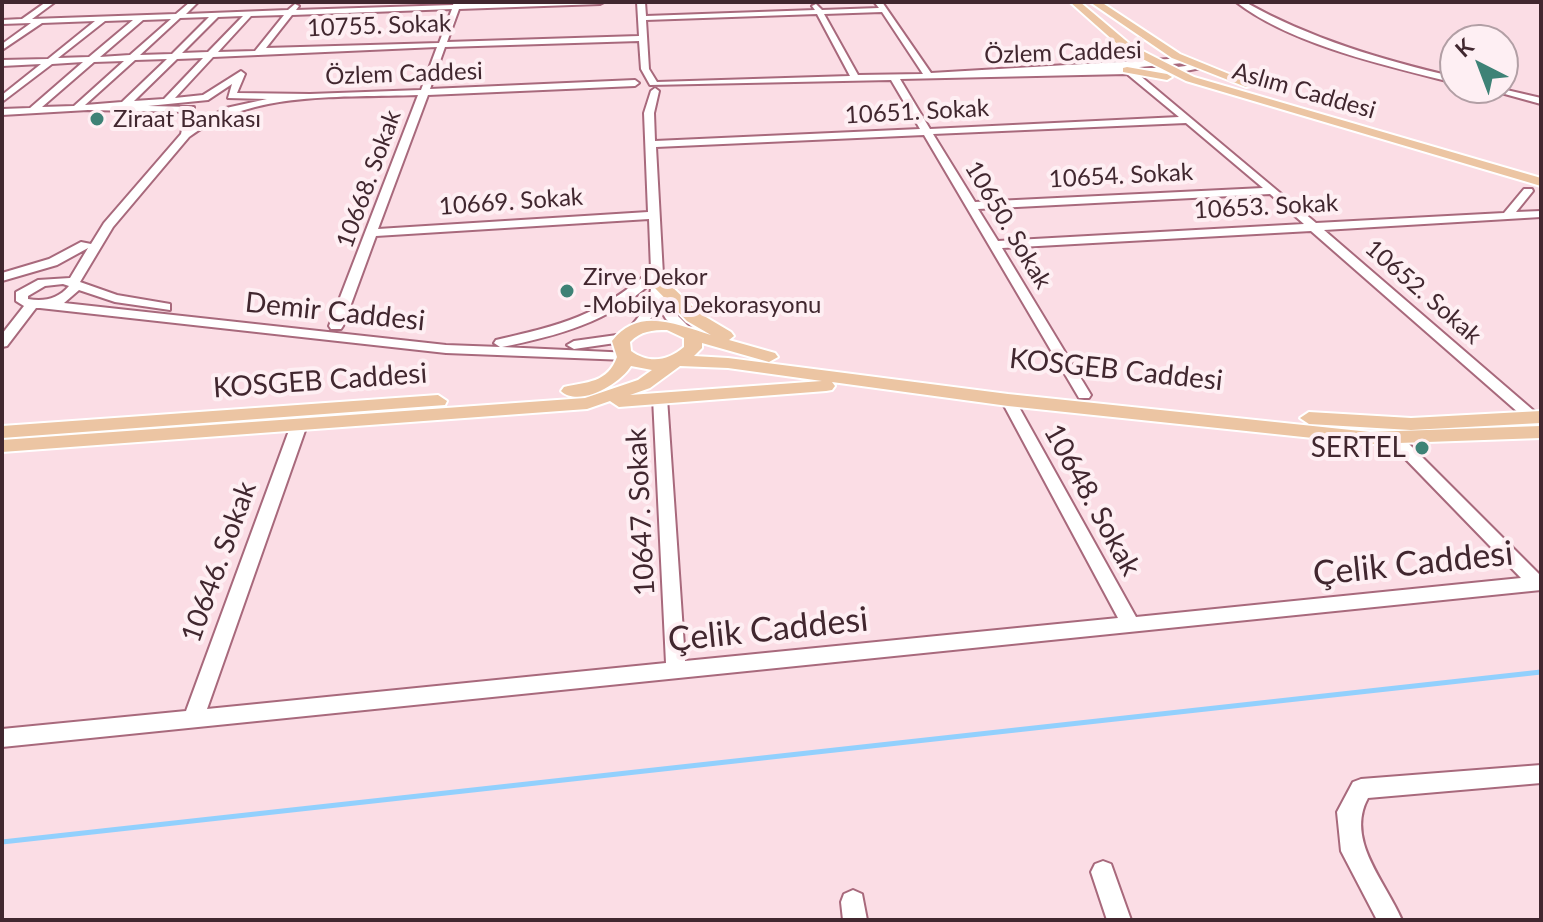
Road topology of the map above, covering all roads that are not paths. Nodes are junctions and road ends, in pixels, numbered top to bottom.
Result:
1 (51, 2) edge
2 (194, 2) edge
3 (299, 2) edge
4 (600, 2) edge
5 (641, 2) edge
6 (814, 2) edge
7 (1075, 2) edge
8 (1095, 2) edge
9 (1240, 2) edge
10 (1251, 2) edge
11 (457, 4) edge
12 (881, 6) edge
13 (291, 12) junction
14 (820, 12) junction
15 (250, 13) junction
16 (139, 15) junction
17 (216, 15) junction
18 (178, 16) junction
19 (104, 18) junction
20 (642, 18) junction
21 (41, 20) junction
22 (23, 21) junction
23 (2, 22) edge
24 (643, 38) junction
25 (441, 44) junction
26 (1127, 47) junction
27 (2, 48) edge
28 (259, 52) junction
29 (211, 55) junction
30 (174, 56) junction
31 (133, 58) junction
32 (92, 59) junction
33 (1183, 60) junction
34 (50, 61) junction
35 (1152, 62) junction
36 (2, 63) edge
37 (1198, 66) junction
38 (645, 69) junction
39 (1121, 69) junction
40 (1170, 71) junction
41 (1439, 73) edge
42 (241, 74) junction
43 (1439, 74) edge
44 (929, 76) junction
45 (894, 77) junction
46 (856, 79) junction
47 (635, 86) junction
48 (656, 87) junction
49 (422, 93) junction
50 (1519, 93) edge
51 (1236, 94) junction
52 (1519, 95) edge
53 (231, 96) junction
54 (310, 97) junction
55 (205, 98) junction
56 (2, 99) edge
57 (1541, 99) edge
58 (167, 101) junction
59 (126, 104) junction
60 (77, 108) junction
61 (91, 108) junction
62 (191, 109) junction
63 (226, 109) junction
64 (33, 110) junction
65 (2, 112) edge
66 (1186, 120) junction
67 (927, 132) junction
68 (186, 135) junction
69 (650, 144) junction
70 (1541, 171) edge
71 (1541, 182) edge
72 (1273, 191) junction
73 (1528, 191) dead end
74 (971, 206) junction
75 (1541, 214) edge
76 (654, 215) junction
77 (1507, 216) junction
78 (108, 225) junction
79 (1313, 226) junction
80 (370, 233) junction
81 (85, 245) junction
82 (994, 245) junction
83 (2, 277) edge
84 (45, 282) junction
85 (658, 282) junction
86 (2, 284) edge
87 (75, 284) junction
88 (2, 299) edge
89 (31, 303) junction
90 (336, 326) junction
91 (688, 332) junction
92 (628, 341) junction
93 (2, 343) edge
94 (501, 343) junction
95 (781, 359) junction
96 (676, 361) junction
97 (863, 383) junction
98 (1084, 395) junction
99 (660, 398) junction
100 (1008, 400) junction
101 (587, 403) junction
102 (1539, 423) edge
103 (299, 425) junction
104 (2, 432) edge
105 (1395, 439) junction
106 (2, 446) edge
107 (1539, 583) edge
108 (1131, 625) junction
109 (676, 671) junction
110 (193, 719) junction
111 (2, 738) edge
112 (1541, 774) edge
113 (1103, 872) dead end
114 (1119, 920) edge
115 (1390, 920) edge

1 - 22 street
2 - 18 street
3 - 13 street
4 - 11 street
5 - 20 street
6 - 14 street
7 - 26 main road, Aslım Caddesi
8 - 33 main road, Aslım Caddesi
9 - 43 street
10 - 41 street
11 - 13 street
11 - 25 street, 10668. Sokak
12 - 14 street
12 - 44 street
13 - 15 street
13 - 28 street
14 - 20 street
14 - 46 street
15 - 17 street
15 - 29 street
16 - 18 street
16 - 19 street
16 - 32 street
17 - 18 street
17 - 30 street
18 - 31 street
19 - 21 street
19 - 34 street
20 - 24 street
21 - 22 street
21 - 27 street
22 - 23 street
24 - 25 street, 10755. Sokak
24 - 38 street
25 - 28 street, 10755. Sokak
25 - 49 street, 10668. Sokak
26 - 35 main road, Aslım Caddesi
26 - 39 main road
28 - 29 street, 10755. Sokak
28 - 42 street
29 - 30 street, 10755. Sokak
29 - 58 street
30 - 31 street, 10755. Sokak
30 - 59 street
31 - 32 street, 10755. Sokak
31 - 60 street
32 - 34 street, 10755. Sokak
32 - 64 street
33 - 35 street, Özlem Caddesi
33 - 37 main road, Aslım Caddesi
34 - 36 street, 10755. Sokak
34 - 56 street
35 - 39 street, Özlem Caddesi
35 - 40 main road, Aslım Caddesi
37 - 40 street, Özlem Caddesi
37 - 70 main road, Aslım Caddesi
38 - 47 street
38 - 48 street
39 - 40 street, Özlem Caddesi
39 - 44 street, Özlem Caddesi
39 - 51 main road
39 - 66 street, 10652. Sokak
40 - 51 main road, Aslım Caddesi
42 - 53 street
42 - 55 street
44 - 45 street, Özlem Caddesi
45 - 46 street, Özlem Caddesi
45 - 67 street, 10650. Sokak
46 - 48 street, Özlem Caddesi
47 - 48 street, Özlem Caddesi
47 - 49 street, Özlem Caddesi
48 - 69 street
49 - 54 street, Özlem Caddesi
49 - 80 street, 10668. Sokak
50 - 57 street
51 - 71 main road, Aslım Caddesi
52 - 57 street
53 - 54 street, Özlem Caddesi
53 - 55 street, Özlem Caddesi
53 - 63 street
54 - 63 street, Özlem Caddesi
55 - 58 street
55 - 62 street
58 - 59 street
59 - 61 street
60 - 61 street
60 - 64 street
61 - 62 street
62 - 63 street, Özlem Caddesi
62 - 68 street
63 - 68 street
64 - 65 street
66 - 67 street, 10651. Sokak
66 - 72 street, 10652. Sokak
67 - 69 street, 10651. Sokak
67 - 74 street, 10650. Sokak
68 - 78 street
69 - 76 street
72 - 74 street, 10654. Sokak
72 - 79 street, 10652. Sokak
73 - 77 street
74 - 82 street, 10650. Sokak
75 - 77 street, 10653. Sokak
76 - 80 street, 10669. Sokak
76 - 85 street
77 - 79 street, 10653. Sokak
78 - 81 street
78 - 87 street
79 - 82 street, 10653. Sokak
79 - 102 street, 10652. Sokak
80 - 90 street, 10668. Sokak
81 - 83 street
81 - 84 street
82 - 98 street, 10650. Sokak
84 - 86 street
84 - 87 street, Demir Caddesi
84 - 89 street
85 - 91 street
85 - 92 street
85 - 94 street
85 - 95 main road
87 - 89 street
87 - 90 street, Demir Caddesi
88 - 89 street, Demir Caddesi
89 - 92 street, Demir Caddesi
89 - 93 street
90 - 94 street, Demir Caddesi
91 - 92 main road, KOSGEB Caddesi
91 - 95 main road, KOSGEB Caddesi
91 - 96 main road
92 - 94 street, Demir Caddesi
92 - 96 main road
92 - 104 main road, KOSGEB Caddesi
95 - 98 main road, KOSGEB Caddesi
96 - 97 main road, KOSGEB Caddesi
96 - 101 main road, KOSGEB Caddesi
97 - 99 main road, KOSGEB Caddesi
97 - 100 main road, KOSGEB Caddesi
98 - 102 main road, KOSGEB Caddesi
99 - 101 main road, KOSGEB Caddesi
99 - 109 street, 10647. Sokak
100 - 105 main road, KOSGEB Caddesi
100 - 108 street, 10648. Sokak
101 - 103 main road, KOSGEB Caddesi
102 - 105 main road, KOSGEB Caddesi
103 - 106 main road, KOSGEB Caddesi
103 - 110 street, 10646. Sokak
105 - 107 street
107 - 108 street, Çelik Caddesi
108 - 109 street, Çelik Caddesi
109 - 110 street, Çelik Caddesi
110 - 111 street, Çelik Caddesi
112 - 115 street
113 - 114 street

